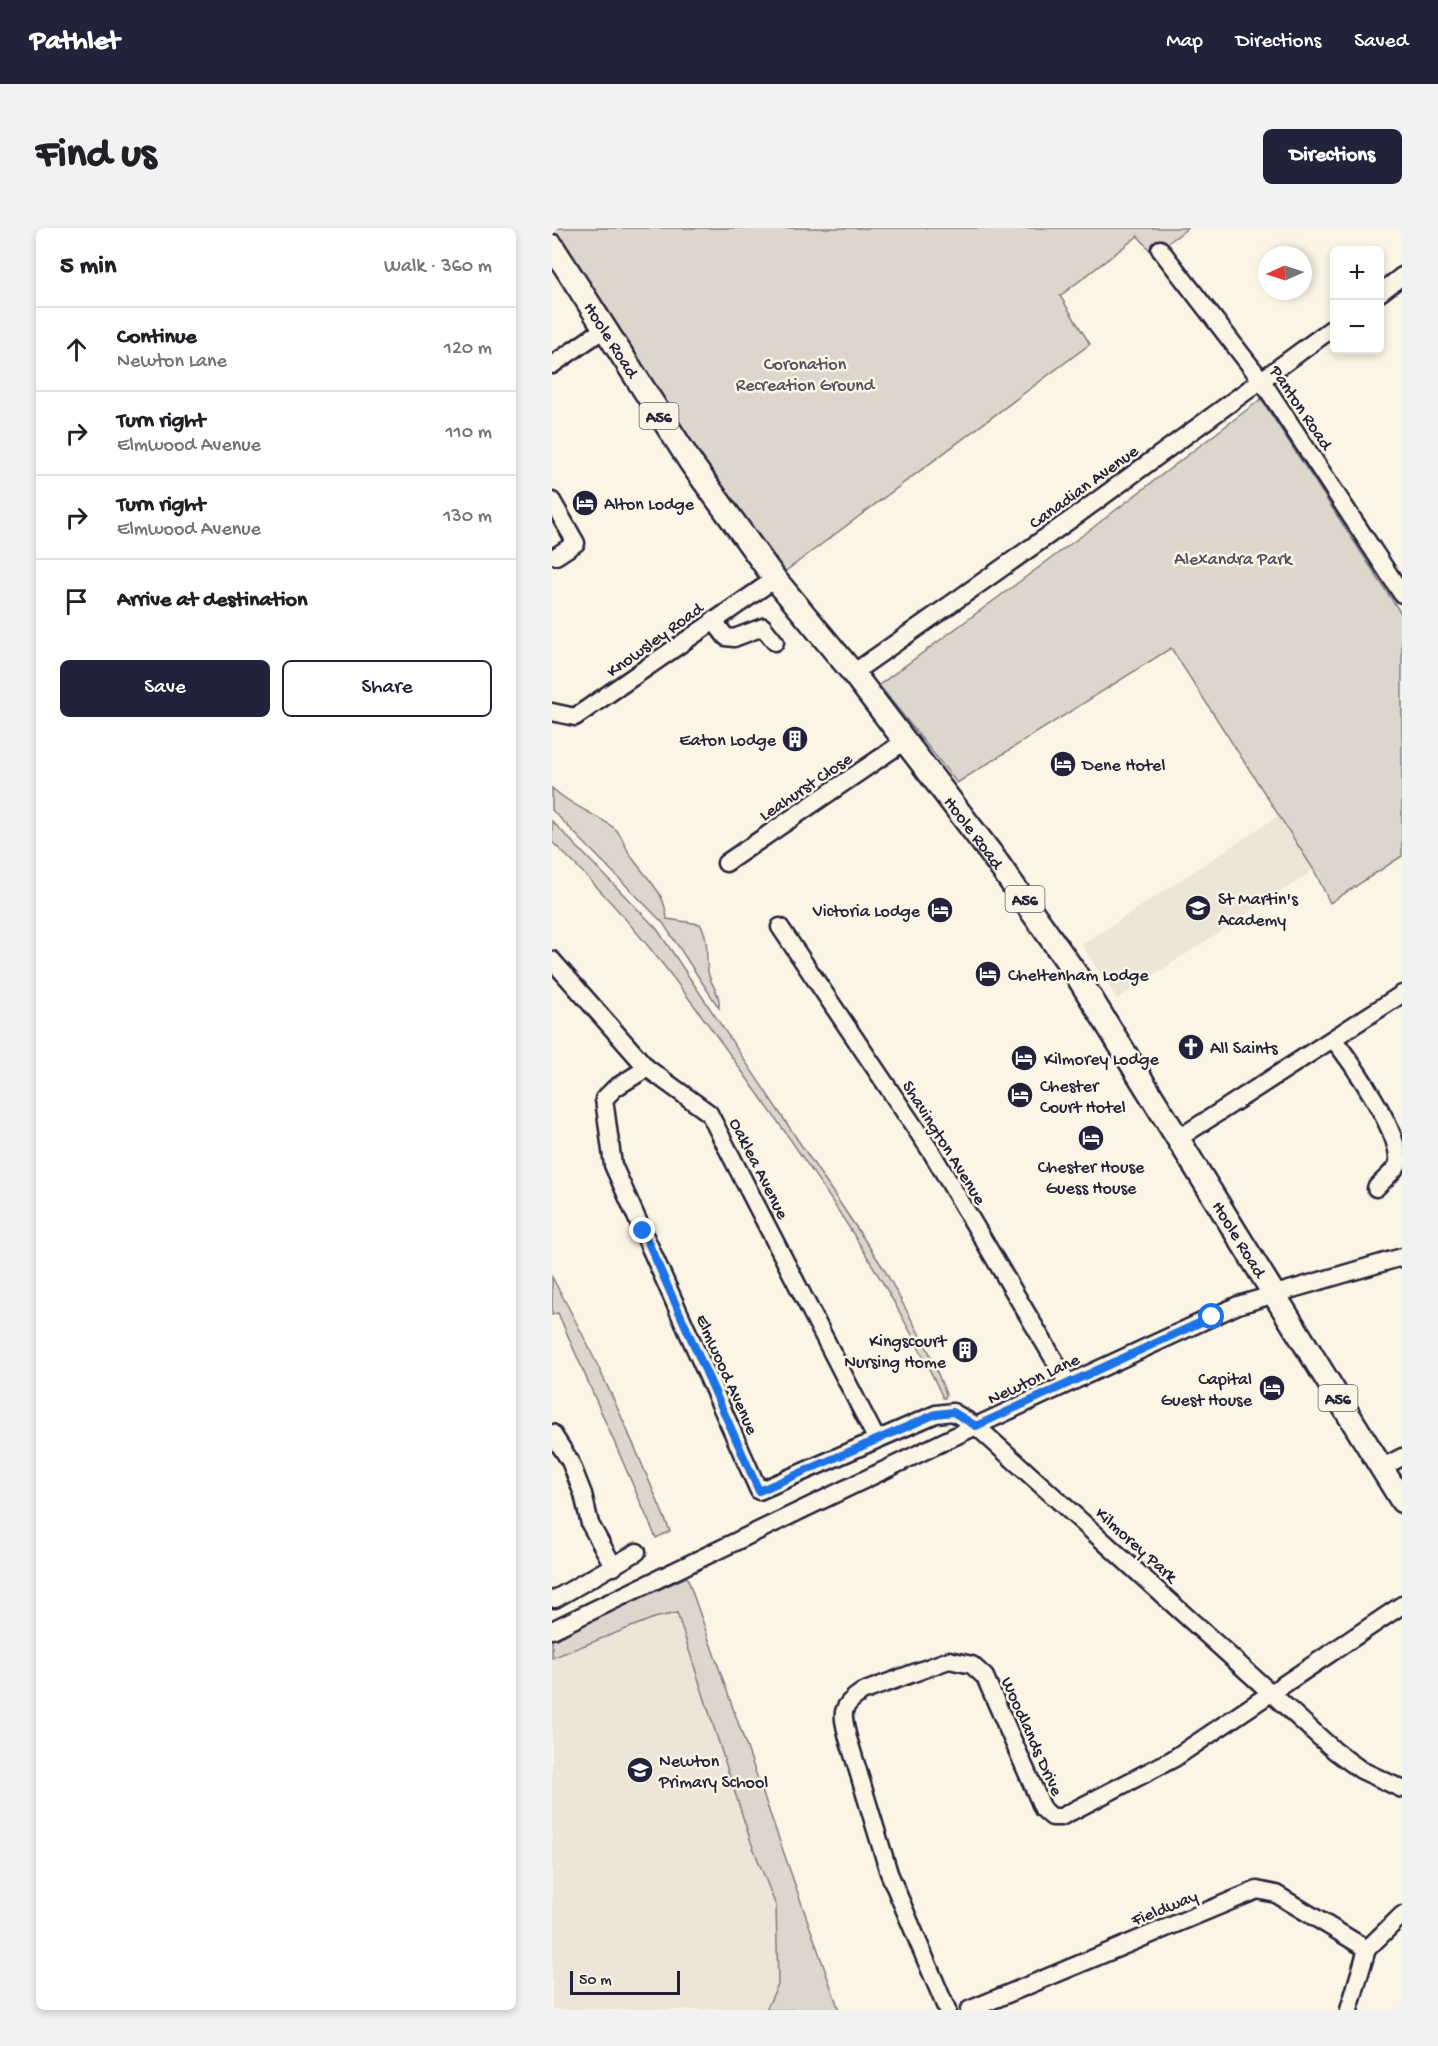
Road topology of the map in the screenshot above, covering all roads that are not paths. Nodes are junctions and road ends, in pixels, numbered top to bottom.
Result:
1 (552, 246) edge
2 (1160, 249) dead end
3 (1402, 276) edge
4 (1384, 290) edge
5 (604, 329) junction
6 (1330, 331) edge
7 (552, 365) edge
8 (1262, 381) junction
9 (552, 501) edge
10 (556, 556) dead end
11 (775, 579) junction
12 (1402, 594) edge
13 (713, 620) junction
14 (775, 642) dead end
15 (853, 673) junction
16 (552, 712) edge
17 (905, 741) junction
18 (726, 863) dead end
19 (780, 927) dead end
20 (552, 960) edge
21 (1402, 994) edge
22 (1333, 1039) junction
23 (647, 1068) junction
24 (1179, 1138) junction
25 (1376, 1188) dead end
26 (1402, 1257) edge
27 (1275, 1294) junction
28 (1068, 1383) junction
29 (976, 1426) junction
30 (552, 1433) edge
31 (876, 1438) junction
32 (1402, 1457) edge
33 (1381, 1468) junction
34 (1402, 1501) edge
35 (637, 1552) dead end
36 (614, 1567) junction
37 (555, 1599) dead end
38 (1402, 1605) edge
39 (552, 1630) edge
40 (1272, 1692) junction
41 (1402, 1789) edge
42 (1402, 1915) edge
43 (1367, 1949) junction
44 (947, 2010) edge
45 (969, 2010) edge
46 (1348, 2010) edge

1 - 5 highway, Hoole Road / A56
2 - 8 street, Panton Road
3 - 4 street
5 - 7 street
5 - 11 highway, Hoole Road / A56
6 - 8 street, Canadian Avenue
8 - 12 street, Panton Road
8 - 15 street, Canadian Avenue
9 - 10 street
11 - 13 street, Knowsley Road
11 - 15 highway, Hoole Road / A56
13 - 14 street
13 - 16 street, Knowsley Road
15 - 17 highway, Hoole Road / A56
17 - 18 street, Leahurst Close
17 - 24 highway, Hoole Road / A56
19 - 28 street, Shavington Avenue
20 - 23 street, Oaklea Avenue
21 - 22 street
22 - 24 street
22 - 25 street
23 - 31 street, Oaklea Avenue
23 - 31 street, Elmwood Avenue
24 - 27 highway, Hoole Road / A56
26 - 27 street, Newton Lane
27 - 28 street, Newton Lane
27 - 33 highway, Hoole Road / A56
28 - 29 street, Newton Lane
29 - 31 street, Elmwood Avenue
29 - 39 street, Newton Lane
29 - 40 street, Kilmorey Park
30 - 36 street
32 - 33 street
33 - 34 highway, Hoole Road / A56
35 - 36 street
36 - 37 street
38 - 40 street
40 - 41 street, Kilmorey Park
40 - 44 street, Woodlands Drive
42 - 43 street
43 - 45 street, Fieldway
43 - 46 street

